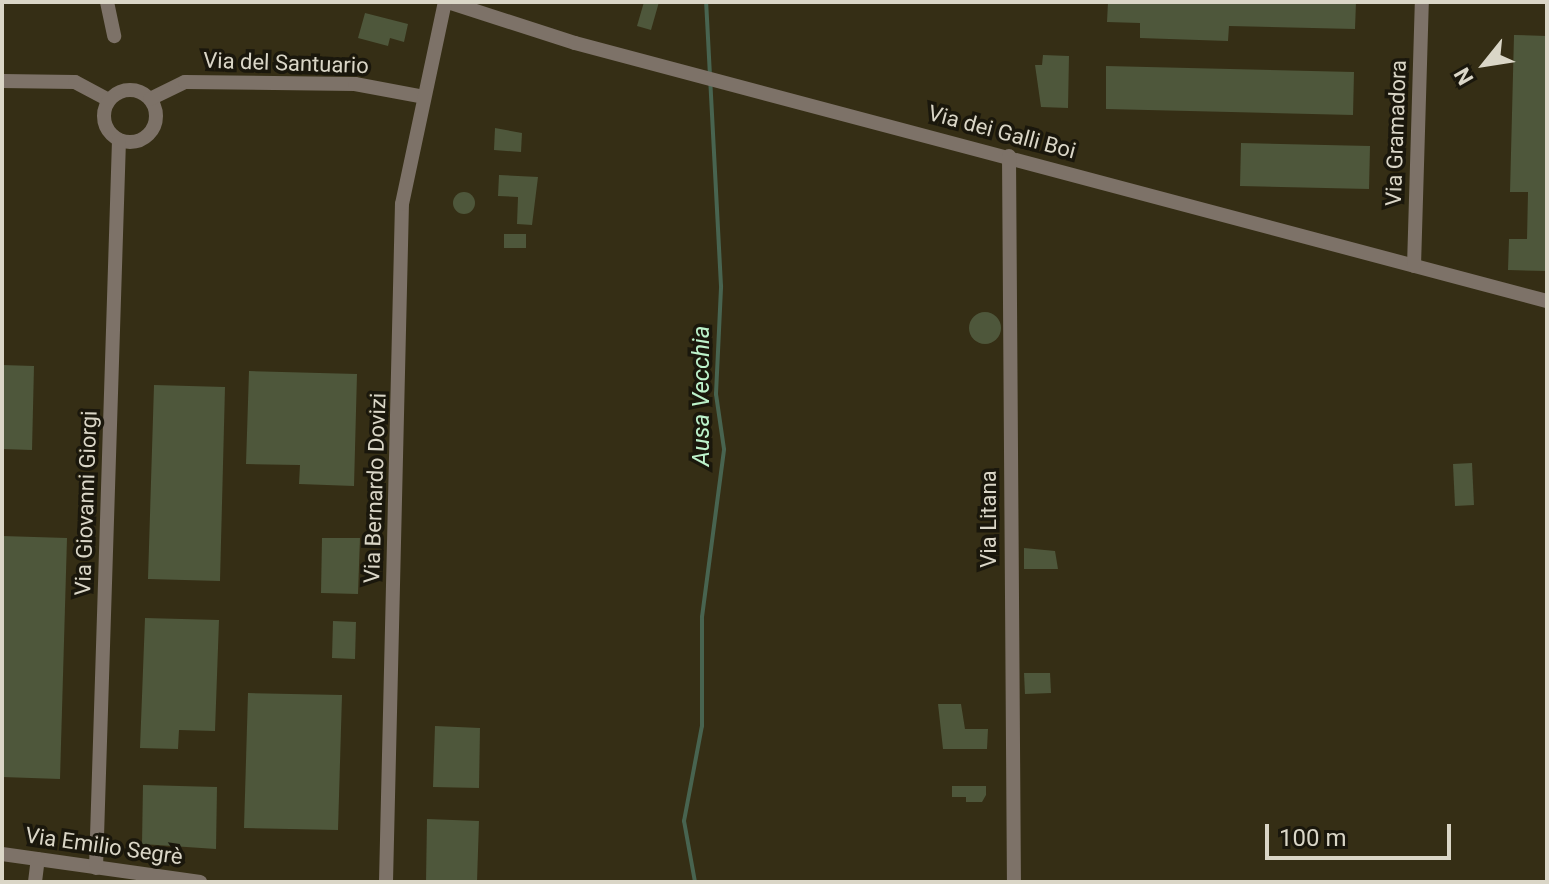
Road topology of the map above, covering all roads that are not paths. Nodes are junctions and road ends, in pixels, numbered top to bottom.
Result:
1 (107, 2) edge
2 (447, 2) edge
3 (1422, 2) edge
4 (114, 36) dead end
5 (2, 81) edge
6 (424, 97) junction
7 (150, 99) junction
8 (109, 100) junction
9 (119, 140) junction
10 (1009, 156) junction
11 (1414, 266) junction
12 (1547, 301) edge
13 (2, 854) edge
14 (38, 859) junction
15 (96, 868) junction
16 (35, 882) edge
17 (200, 882) edge
18 (386, 882) edge
19 (1014, 882) edge

1 - 4 street
2 - 6 street, Via Bernardo Dovizi
2 - 10 street, Via dei Galli Boi
3 - 11 street, Via Gramadora
5 - 8 street
6 - 7 street, Via del Santuario
6 - 18 street, Via Bernardo Dovizi
7 - 8 street
7 - 9 street
8 - 9 street
9 - 15 street, Via Giovanni Giorgi
10 - 11 street, Via dei Galli Boi
10 - 19 street, Via Litana
11 - 12 street, Via dei Galli Boi
13 - 14 street, Via Emilio Segrè
14 - 15 street, Via Emilio Segrè
14 - 16 street
15 - 17 street, Via Emilio Segrè

